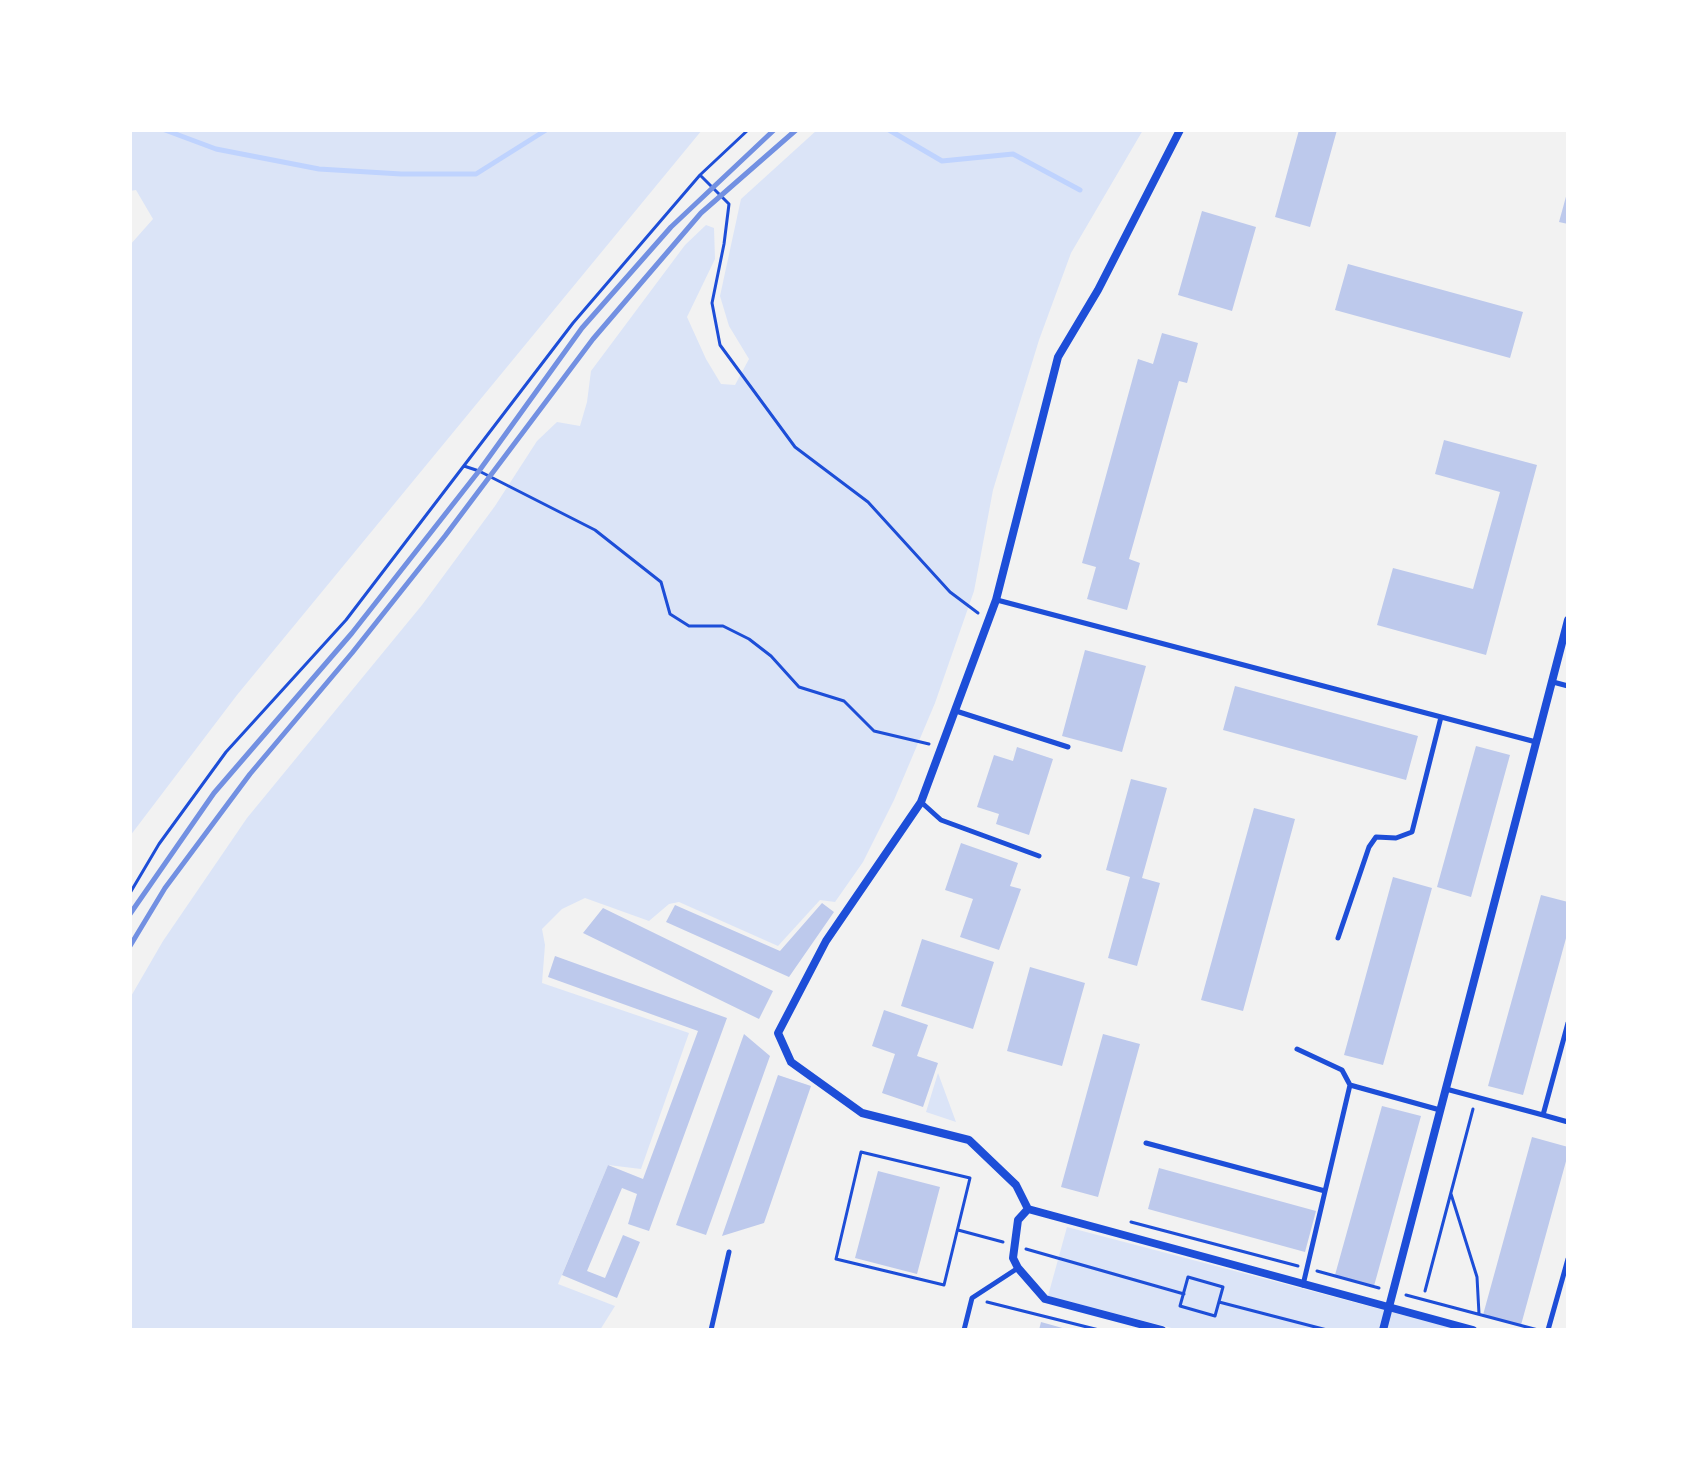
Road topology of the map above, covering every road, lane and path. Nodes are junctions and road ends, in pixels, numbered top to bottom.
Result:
1 (748, 130) edge
2 (1180, 130) edge
3 (700, 175) junction
4 (464, 466) junction
5 (996, 600) junction
6 (1568, 620) edge
7 (988, 621) junction
8 (1552, 682) junction
9 (1568, 686) edge
10 (955, 710) junction
11 (1441, 717) junction
12 (1536, 742) junction
13 (941, 747) junction
14 (1068, 747) dead end
15 (921, 802) junction
16 (1039, 856) dead end
17 (130, 893) edge
18 (1338, 938) dead end
19 (1568, 1023) edge
20 (1297, 1049) dead end
21 (1350, 1085) junction
22 (1446, 1089) junction
23 (1473, 1109) dead end
24 (1440, 1110) junction
25 (1543, 1115) junction
26 (1568, 1122) edge
27 (1146, 1143) dead end
28 (1325, 1191) junction
29 (1451, 1193) junction
30 (1028, 1209) junction
31 (958, 1230) junction
32 (1014, 1246) junction
33 (729, 1252) dead end
34 (1568, 1259) edge
35 (1018, 1268) junction
36 (1303, 1285) junction
37 (1425, 1291) dead end
38 (1184, 1294) junction
39 (972, 1298) junction
40 (1219, 1302) junction
41 (1388, 1308) junction
42 (1479, 1314) dead end
43 (711, 1330) edge
44 (964, 1330) edge
45 (1099, 1330) edge
46 (1162, 1330) edge
47 (1327, 1330) edge
48 (1383, 1330) edge
49 (1473, 1330) edge
50 (1548, 1330) edge

1 - 3 path
2 - 5 street
3 - 4 path
3 - 7 path
4 - 13 path
4 - 17 path
5 - 7 street
5 - 11 lane
6 - 8 street
7 - 10 street
8 - 9 lane
8 - 12 street
10 - 13 street
10 - 14 lane
11 - 12 lane
11 - 18 lane
12 - 22 street
13 - 15 street
15 - 16 lane
15 - 30 street
19 - 25 lane
20 - 21 lane
21 - 24 lane
21 - 28 lane
22 - 24 street
22 - 25 lane
23 - 29 path
24 - 41 street
25 - 26 lane
27 - 28 lane
28 - 36 lane
29 - 37 path
29 - 42 path
30 - 32 street
30 - 36 street
31 - 31 path
31 - 32 path
32 - 35 street
32 - 38 path
33 - 43 lane
34 - 50 lane
35 - 39 lane
35 - 46 street
36 - 41 street
38 - 40 path
38 - 40 path
39 - 44 lane
39 - 45 path
40 - 47 path
41 - 48 street
41 - 49 street

